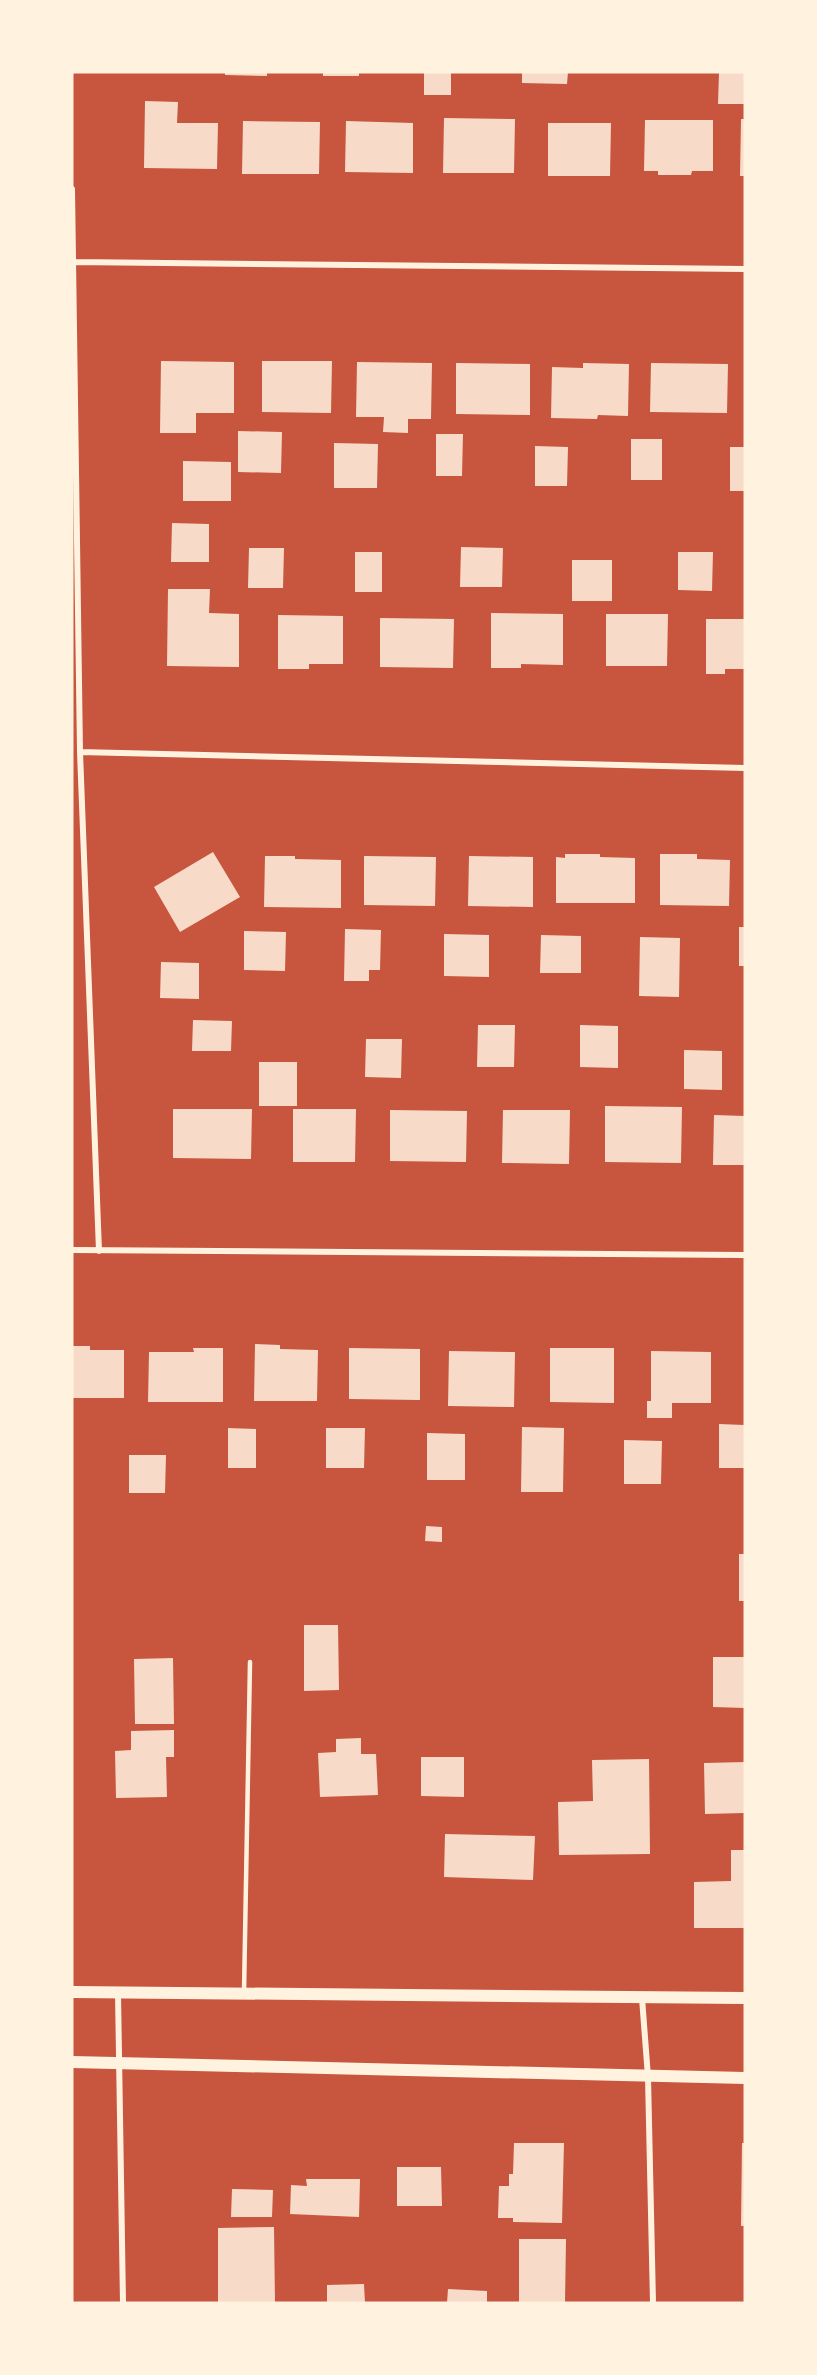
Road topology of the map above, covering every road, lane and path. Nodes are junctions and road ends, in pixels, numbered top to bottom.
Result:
1 (72, 189) edge
2 (74, 262) junction
3 (745, 269) edge
4 (80, 752) junction
5 (745, 768) edge
6 (72, 1250) edge
7 (99, 1251) junction
8 (745, 1255) edge
9 (250, 1662) dead end
10 (72, 1992) edge
11 (118, 1993) junction
12 (244, 1994) junction
13 (642, 1998) junction
14 (745, 1998) edge
15 (72, 2062) edge
16 (120, 2063) junction
17 (648, 2077) junction
18 (745, 2078) edge
19 (123, 2303) edge
20 (653, 2303) edge

1 - 2 street
2 - 3 street
2 - 4 street
4 - 5 street
4 - 7 street
6 - 7 street
7 - 8 street
9 - 12 lane
10 - 11 main road
11 - 12 main road
11 - 16 street
12 - 13 main road
13 - 14 main road
13 - 17 street
15 - 16 main road
16 - 17 main road
16 - 19 street
17 - 18 main road
17 - 20 street

